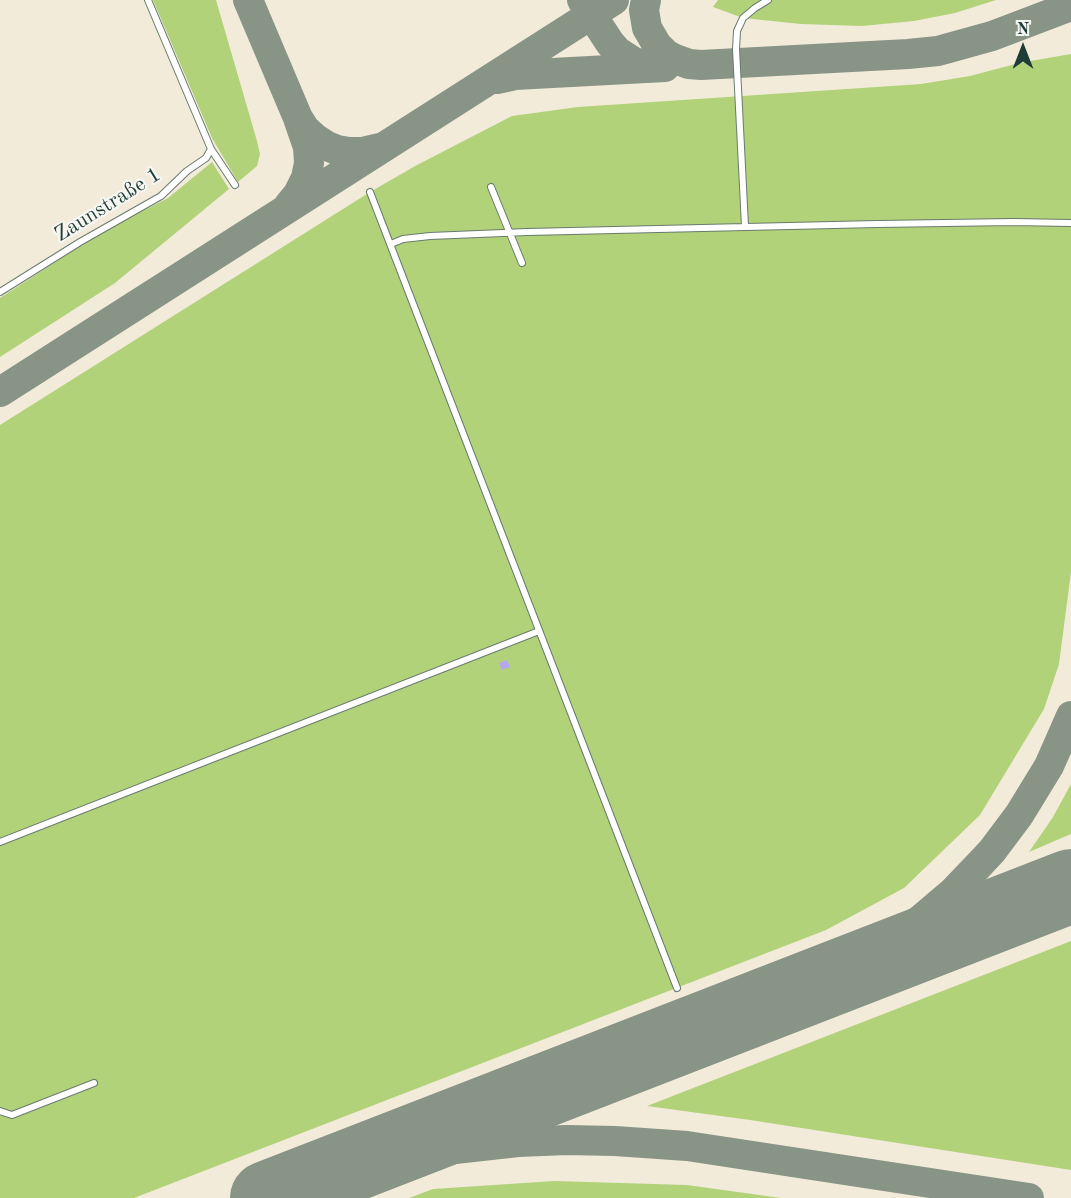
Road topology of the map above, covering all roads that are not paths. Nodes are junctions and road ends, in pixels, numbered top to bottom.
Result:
1 (148, 0) edge
2 (768, 0) edge
3 (211, 149) junction
4 (235, 185) dead end
5 (491, 187) dead end
6 (370, 192) dead end
7 (1071, 223) edge
8 (745, 226) junction
9 (509, 232) junction
10 (391, 244) junction
11 (522, 263) dead end
12 (0, 292) edge
13 (539, 632) junction
14 (0, 842) edge
15 (676, 988) dead end
16 (94, 1083) dead end
17 (0, 1111) edge

1 - 3 lane
2 - 8 lane
3 - 4 lane
3 - 12 lane, Zaunstraße 1
5 - 9 lane
6 - 10 lane
7 - 8 lane
8 - 9 lane
9 - 10 lane
9 - 11 lane
10 - 13 lane
13 - 14 lane
13 - 15 lane
16 - 17 lane

